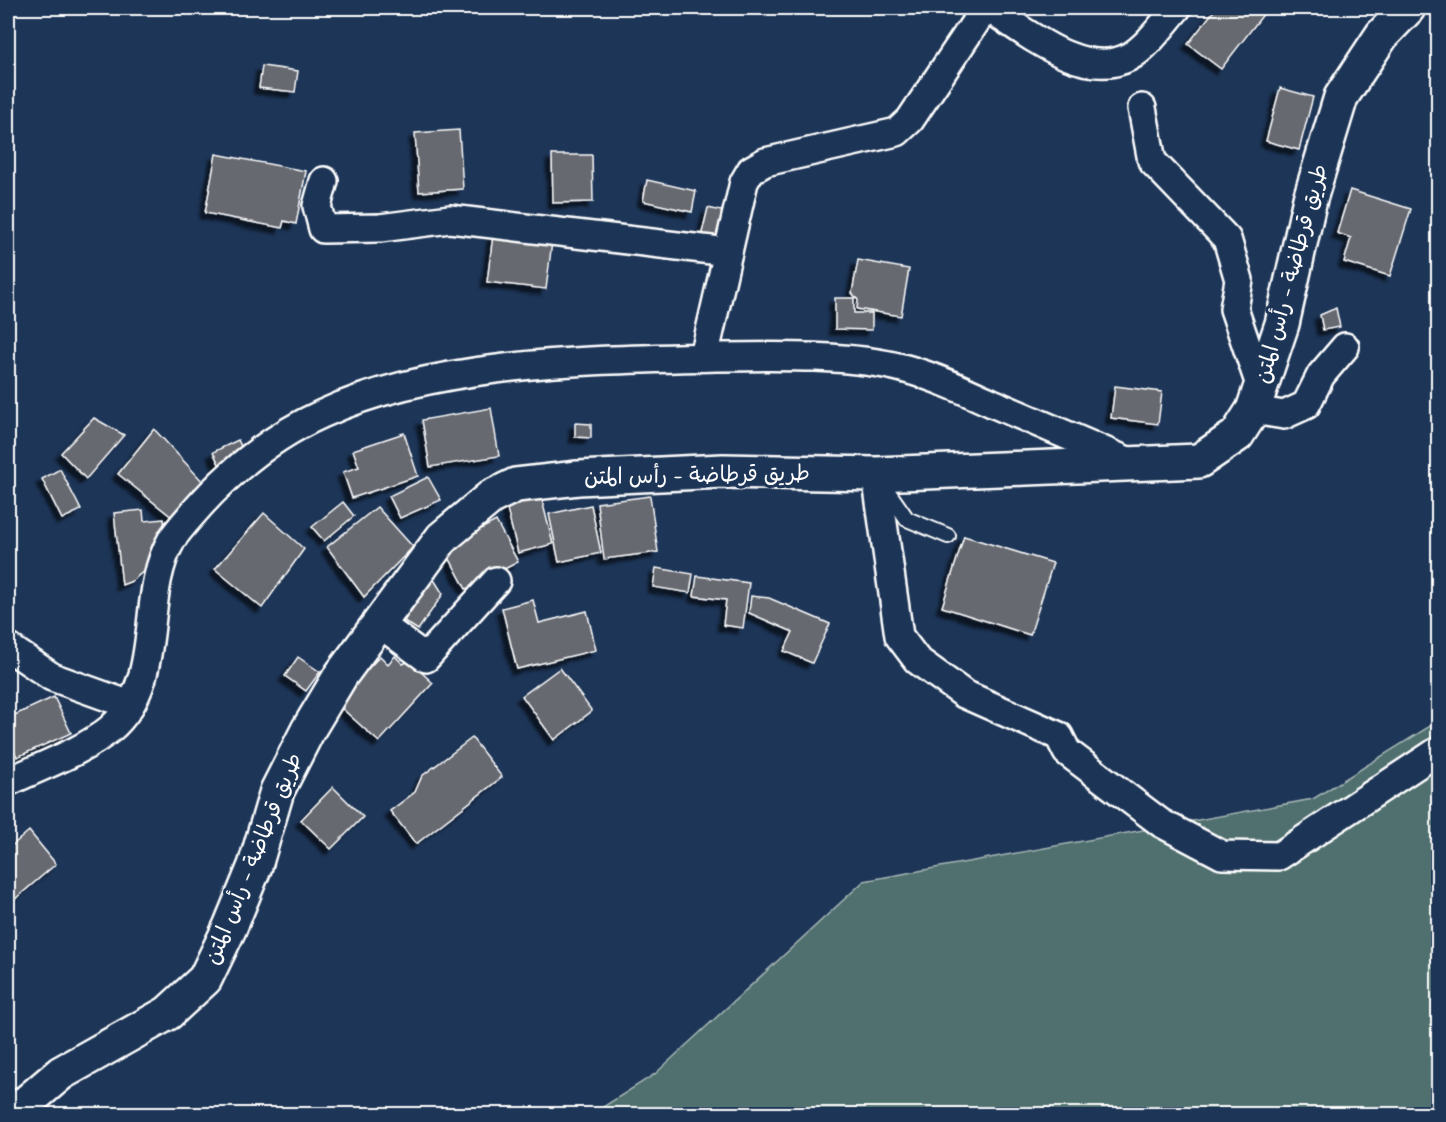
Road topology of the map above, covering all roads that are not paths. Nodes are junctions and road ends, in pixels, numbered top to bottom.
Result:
1 (987, 8) edge
2 (1177, 8) edge
3 (1408, 8) edge
4 (1142, 108) dead end
5 (324, 181) dead end
6 (728, 252) junction
7 (1345, 347) dead end
8 (704, 357) junction
9 (1257, 401) junction
10 (1136, 465) junction
11 (876, 474) junction
12 (948, 536) dead end
13 (496, 581) dead end
14 (380, 624) junction
15 (8, 647) edge
16 (130, 705) junction
17 (1438, 751) edge
18 (8, 782) edge
19 (13, 1114) edge

1 - 2 street
1 - 6 street
3 - 9 main road, طريق قرطاضة - رأس المتن
4 - 9 street
5 - 6 street
6 - 8 street
7 - 9 street
8 - 10 street
8 - 16 street
9 - 10 main road, طريق قرطاضة - رأس المتن
10 - 11 main road, طريق قرطاضة - رأس المتن
11 - 12 lane
11 - 14 main road, طريق قرطاضة - رأس المتن
11 - 17 street
13 - 14 street
14 - 19 main road, طريق قرطاضة - رأس المتن
15 - 16 street
16 - 18 street

